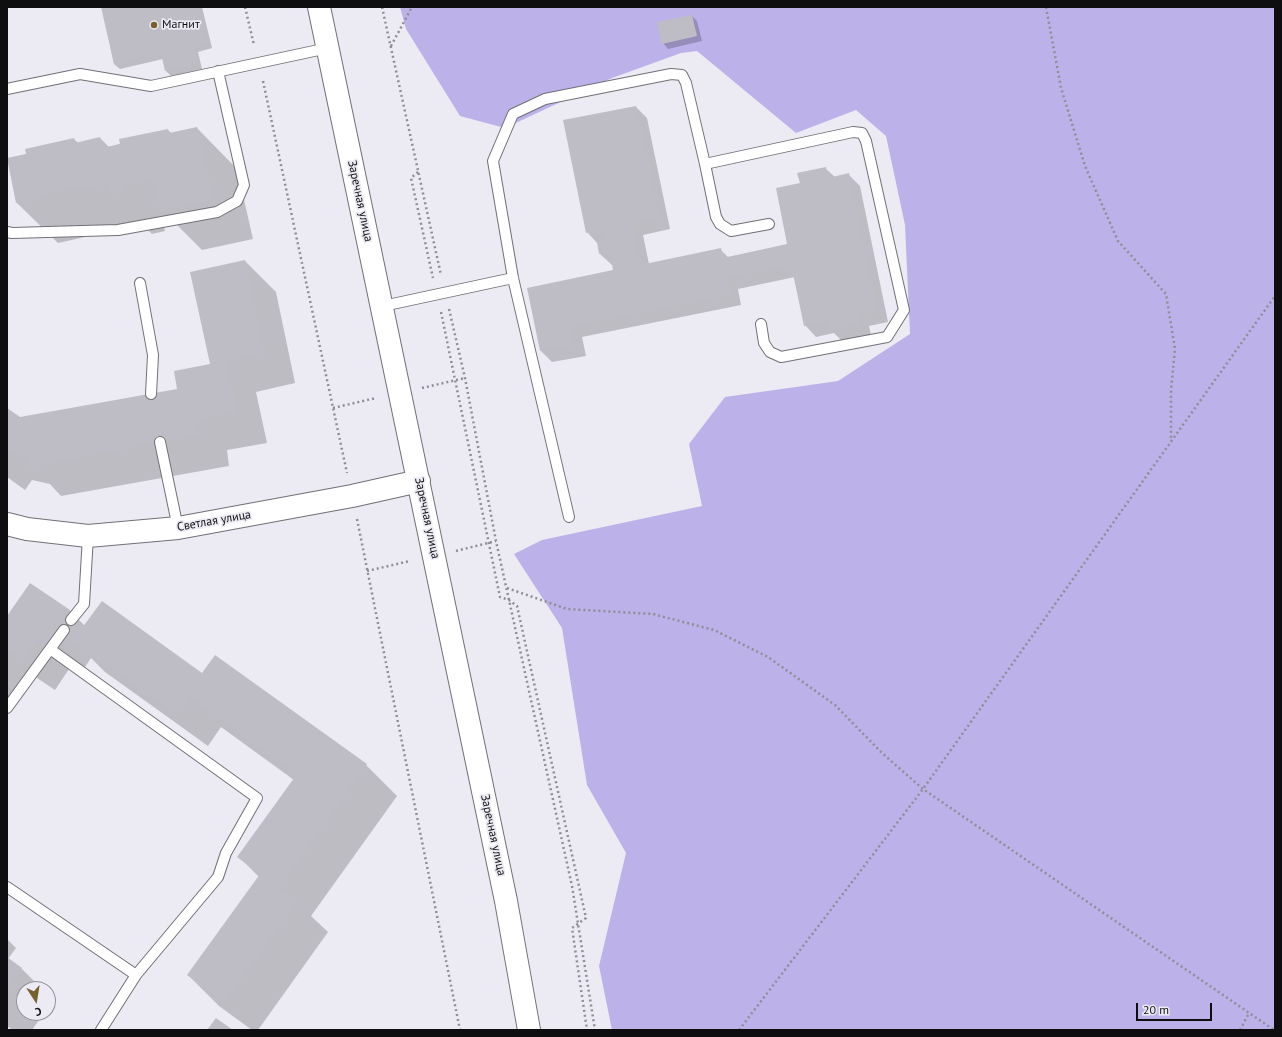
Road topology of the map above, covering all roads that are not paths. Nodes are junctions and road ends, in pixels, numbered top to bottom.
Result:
1 (319, 7) edge
2 (328, 48) junction
3 (218, 71) junction
4 (7, 89) edge
5 (705, 164) junction
6 (770, 224) dead end
7 (7, 232) edge
8 (513, 278) junction
9 (140, 283) dead end
10 (383, 306) junction
11 (760, 324) dead end
12 (151, 394) dead end
13 (160, 442) dead end
14 (419, 481) junction
15 (570, 517) dead end
16 (7, 524) edge
17 (178, 528) junction
18 (88, 536) junction
19 (71, 620) dead end
20 (64, 630) dead end
21 (50, 649) junction
22 (7, 708) edge
23 (7, 887) edge
24 (136, 975) junction
25 (101, 1030) edge
26 (529, 1030) edge

1 - 2 street, Заречная улица
2 - 3 lane
2 - 10 street, Заречная улица
3 - 4 lane
3 - 7 lane
5 - 6 lane
5 - 8 lane
5 - 11 lane
8 - 10 lane
8 - 15 lane
9 - 12 lane
10 - 14 street, Заречная улица
13 - 17 lane
14 - 17 street, Светлая улица
14 - 26 street, Заречная улица
16 - 18 street, Светлая улица
17 - 18 street, Светлая улица
18 - 19 lane
20 - 21 lane
21 - 22 lane
21 - 24 lane
23 - 24 lane
24 - 25 lane

